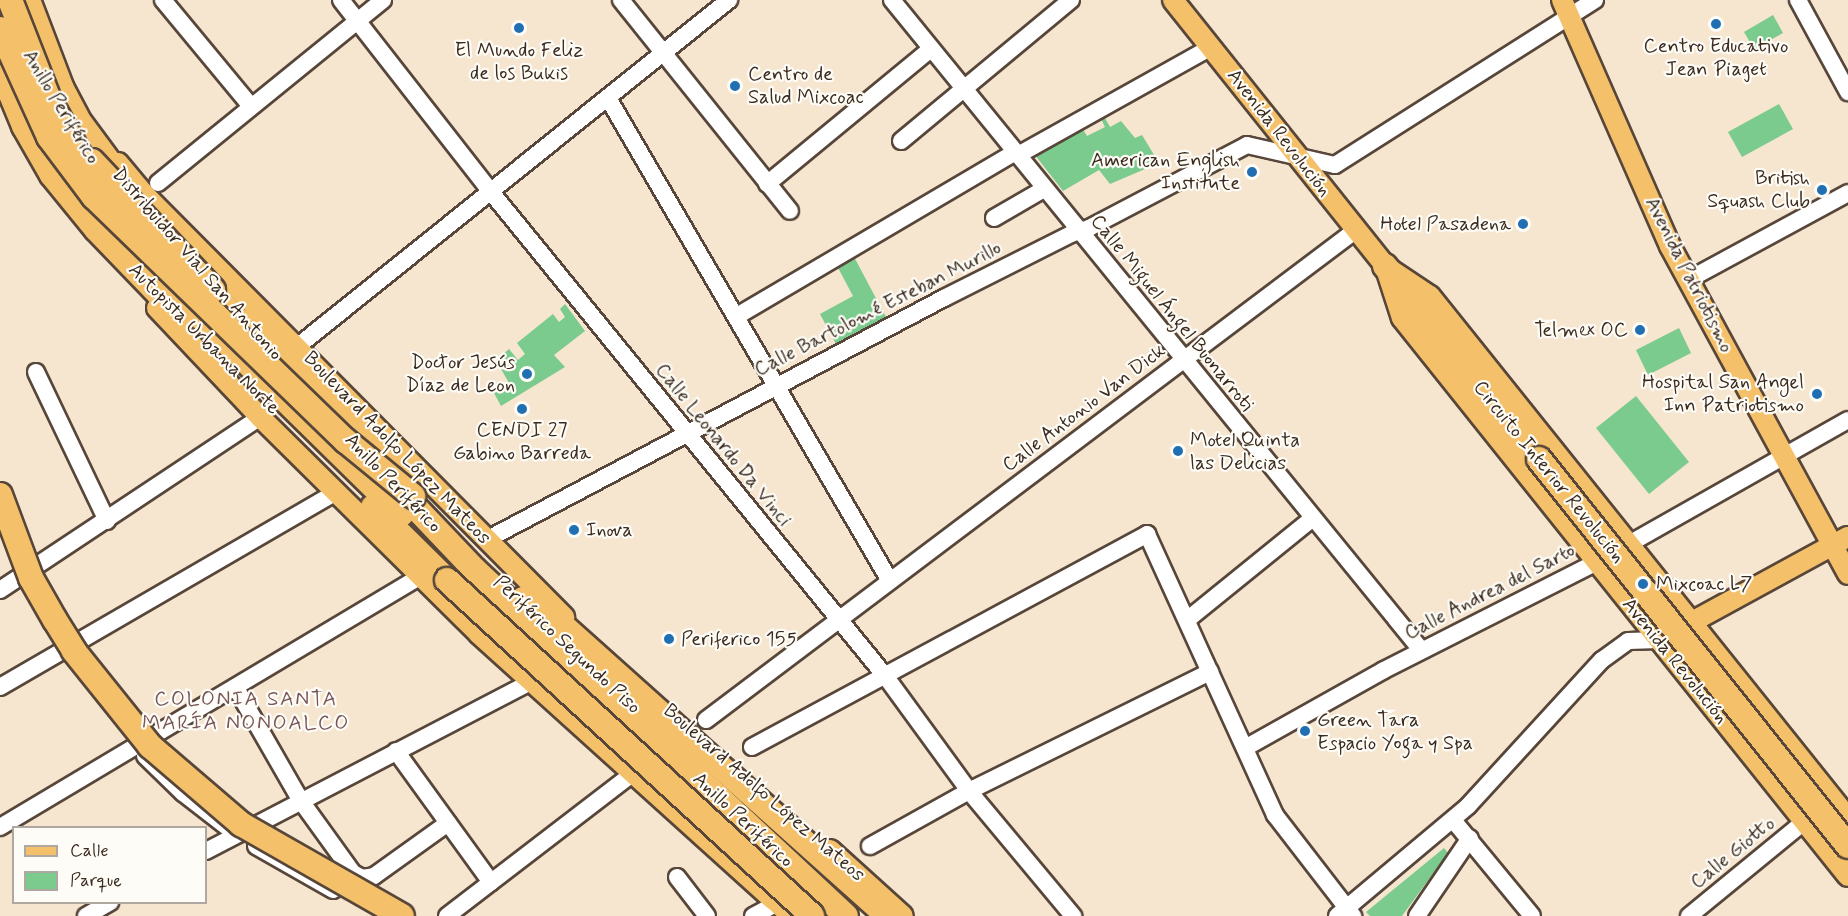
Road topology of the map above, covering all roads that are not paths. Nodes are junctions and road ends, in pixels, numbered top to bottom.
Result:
1 (2, 0) edge
2 (10, 0) edge
3 (15, 0) edge
4 (22, 0) edge
5 (28, 0) edge
6 (37, 0) edge
7 (163, 0) edge
8 (341, 0) edge
9 (383, 0) edge
10 (621, 0) edge
11 (729, 0) edge
12 (891, 0) edge
13 (1071, 0) edge
14 (1173, 0) edge
15 (1595, 0) edge
16 (1798, 0) edge
17 (1565, 8) edge
18 (0, 10) edge
19 (357, 20) junction
20 (0, 29) edge
21 (29, 29) junction
22 (0, 47) edge
23 (1211, 47) junction
24 (931, 49) junction
25 (663, 53) junction
26 (0, 68) edge
27 (965, 89) junction
28 (1848, 92) edge
29 (0, 94) edge
30 (608, 98) junction
31 (250, 105) junction
32 (901, 141) dead end
33 (1016, 153) junction
34 (1297, 155) junction
35 (82, 164) junction
36 (158, 183) dead end
37 (767, 184) junction
38 (1044, 189) junction
39 (491, 192) junction
40 (1848, 193) edge
41 (790, 211) dead end
42 (994, 218) dead end
43 (1356, 230) junction
44 (1079, 231) junction
45 (1385, 266) junction
46 (1688, 280) junction
47 (737, 316) junction
48 (292, 356) junction
49 (1183, 360) junction
50 (36, 372) dead end
51 (775, 386) junction
52 (260, 417) junction
53 (1848, 420) edge
54 (686, 432) junction
55 (1785, 456) junction
56 (337, 492) junction
57 (0, 495) edge
58 (412, 495) junction
59 (1313, 518) junction
60 (107, 521) junction
61 (0, 526) edge
62 (486, 540) junction
63 (1840, 541) edge
64 (1628, 544) junction
65 (1597, 562) junction
66 (1848, 574) edge
67 (423, 575) junction
68 (18, 578) junction
69 (447, 580) joint
70 (890, 581) junction
71 (503, 586) junction
72 (0, 590) edge
73 (838, 620) junction
74 (1186, 620) junction
75 (1691, 623) junction
76 (1659, 640) junction
77 (60, 650) junction
78 (1422, 651) junction
79 (553, 662) junction
80 (1210, 672) junction
81 (886, 677) junction
82 (531, 682) junction
83 (0, 687) edge
84 (236, 688) junction
85 (706, 720) dead end
86 (752, 747) dead end
87 (137, 748) junction
88 (1245, 748) junction
89 (396, 751) junction
90 (635, 772) junction
91 (969, 791) junction
92 (301, 801) junction
93 (1848, 818) edge
94 (1453, 820) junction
95 (1804, 822) junction
96 (448, 823) junction
97 (0, 827) edge
98 (237, 834) junction
99 (1470, 838) junction
100 (870, 846) dead end
101 (1848, 846) edge
102 (207, 850) edge
103 (1848, 876) edge
104 (677, 877) dead end
105 (491, 882) junction
106 (108, 904) edge
107 (787, 912) edge
108 (1346, 913) edge
109 (86, 916) edge
110 (381, 916) edge
111 (402, 916) edge
112 (447, 916) edge
113 (707, 916) edge
114 (753, 916) edge
115 (812, 916) edge
116 (819, 916) edge
117 (846, 916) edge
118 (856, 916) edge
119 (887, 916) edge
120 (903, 916) edge
121 (1073, 916) edge
122 (1417, 916) edge
123 (1532, 916) edge
124 (1689, 916) edge

1 - 117 highway, Anillo Periférico
2 - 35 highway, bridge
3 - 21 highway, bridge
4 - 21 highway
5 - 48 highway, Distribuidor Vial San Antonio
6 - 48 main road, Boulevard Adolfo López Mateos
7 - 31 street
8 - 19 street, Calle Leonardo Da Vinci
9 - 19 street
10 - 25 street
11 - 25 street
12 - 24 street, Calle Miguel Ángel Buonarroti
13 - 27 street
14 - 23 main road, Avenida Revolución
15 - 17 street, Calle Bartolomé Esteban Murillo
16 - 28 street
17 - 34 street, Calle Bartolomé Esteban Murillo
17 - 46 main road, Avenida Patriotismo
18 - 35 highway
19 - 31 street
19 - 39 street, Calle Leonardo Da Vinci
20 - 35 highway, bridge
21 - 35 highway
22 - 79 highway, Anillo Periférico
23 - 33 street
23 - 34 main road, Avenida Revolución
24 - 27 street, Calle Miguel Ángel Buonarroti
24 - 37 street
25 - 30 street
25 - 37 street
26 - 69 highway, Autopista Urbana Norte
27 - 32 street
27 - 33 street, Calle Miguel Ángel Buonarroti
29 - 52 main road
30 - 39 street
30 - 47 street
31 - 36 street
33 - 38 street, Calle Miguel Ángel Buonarroti
33 - 47 street
34 - 43 main road, Avenida Revolución
34 - 44 street, Calle Bartolomé Esteban Murillo
35 - 48 highway, Autopista Urbana Norte, bridge
35 - 58 highway, bridge
37 - 41 street
38 - 42 street
38 - 44 street, Calle Miguel Ángel Buonarroti
39 - 48 street
39 - 54 street, Calle Leonardo Da Vinci
40 - 46 street
43 - 45 main road, Avenida Revolución
43 - 49 street, Calle Antonio Van Dick
44 - 49 street, Calle Miguel Ángel Buonarroti
44 - 51 street, Calle Bartolomé Esteban Murillo
45 - 64 main road, Avenida Revolución
45 - 65 main road, Avenida Revolución
45 - 101 highway, Circuito Interior Revolución, bridge
46 - 55 main road, Avenida Patriotismo
47 - 51 street
48 - 58 highway, Periférico Segundo Piso, bridge
48 - 62 main road, Boulevard Adolfo López Mateos
49 - 59 street, Calle Miguel Ángel Buonarroti
49 - 70 street, Calle Antonio Van Dick
50 - 60 street
51 - 54 street, Calle Bartolomé Esteban Murillo
51 - 70 street
52 - 56 main road
52 - 60 street
53 - 55 street, Calle Andrea del Sarto
54 - 62 street, Calle Bartolomé Esteban Murillo
54 - 73 street, Calle Leonardo Da Vinci
55 - 63 main road, Avenida Patriotismo
55 - 64 street, Calle Andrea del Sarto
56 - 67 main road
56 - 77 street
57 - 111 highway, bridge
58 - 71 highway, Periférico Segundo Piso
59 - 74 street
59 - 78 street, Calle Miguel Ángel Buonarroti
60 - 68 street
61 - 68 street
62 - 120 main road, Boulevard Adolfo López Mateos
63 - 66 main road, Avenida Patriotismo
63 - 75 main road
64 - 65 street, Calle Andrea del Sarto
64 - 75 main road, Avenida Revolución
65 - 76 main road, Avenida Revolución
65 - 78 street, Calle Andrea del Sarto
67 - 82 main road
67 - 84 street
68 - 72 street
68 - 77 street
69 - 115 highway, Periférico Segundo Piso, bridge
70 - 73 street, Calle Antonio Van Dick
71 - 118 highway, Periférico Segundo Piso
71 - 119 highway
73 - 81 street, Calle Leonardo Da Vinci
73 - 85 street, Calle Antonio Van Dick
74 - 80 street
74 - 81 street
75 - 76 main road
75 - 93 main road, Avenida Revolución
76 - 94 street
76 - 95 main road, Avenida Revolución
77 - 83 street
77 - 87 street
78 - 88 street, Calle Andrea del Sarto
79 - 107 highway
79 - 116 highway, Anillo Periférico
80 - 88 street
80 - 91 street
81 - 86 street
81 - 91 street, Calle Leonardo Da Vinci
82 - 89 street
82 - 90 main road
84 - 87 street
84 - 92 street
87 - 97 street
87 - 98 street
88 - 108 street
89 - 92 street
89 - 96 street
90 - 105 street
90 - 107 main road
91 - 100 street
91 - 121 street, Calle Leonardo Da Vinci
92 - 96 street
92 - 98 street
94 - 99 street
94 - 108 street
95 - 103 main road, Avenida Revolución
95 - 124 street, Calle Giotto
96 - 105 street
98 - 102 street
98 - 110 street
99 - 122 street
99 - 123 street
104 - 113 street
105 - 112 street
106 - 109 street
107 - 114 street

